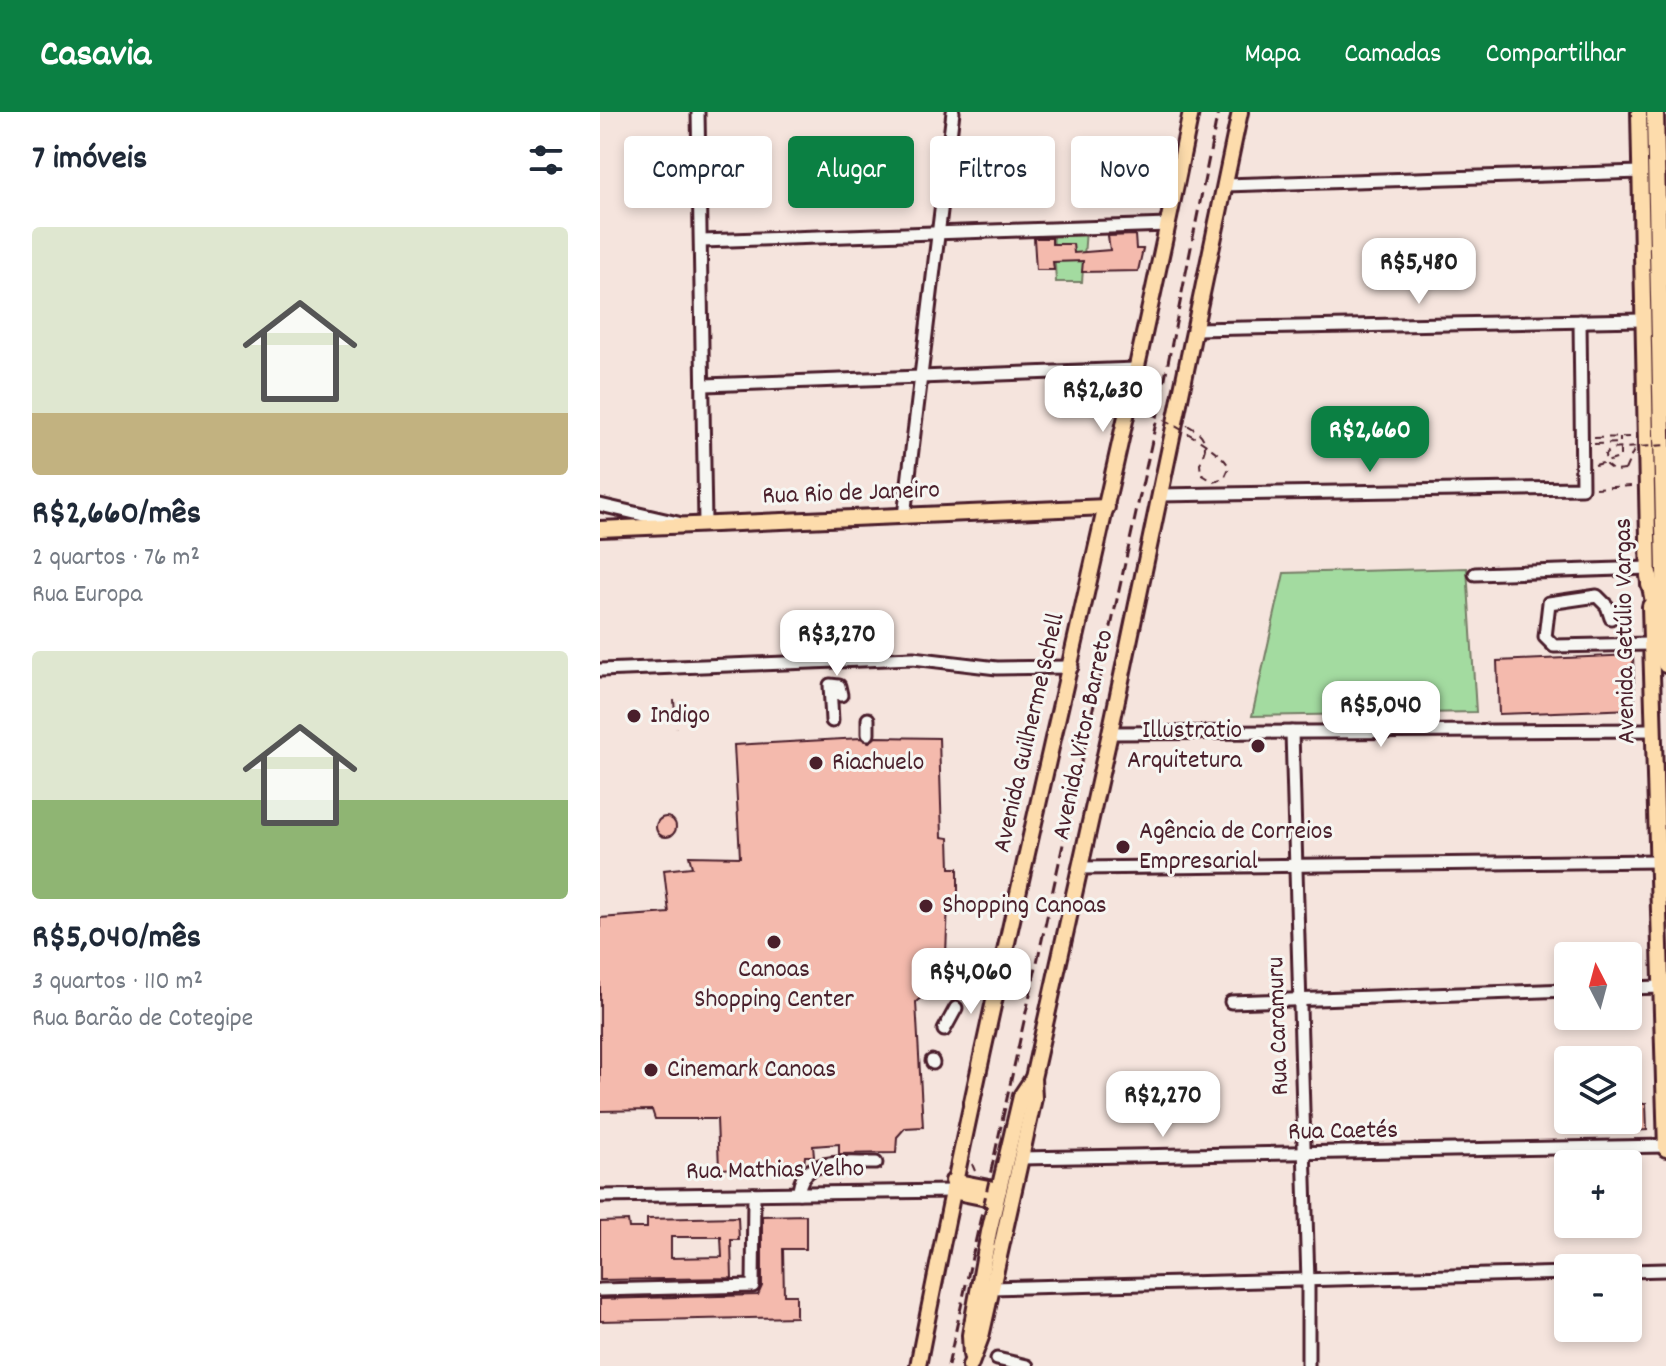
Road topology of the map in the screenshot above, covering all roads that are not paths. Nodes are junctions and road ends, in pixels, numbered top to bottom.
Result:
1 (698, 112) edge
2 (953, 112) edge
3 (1191, 112) edge
4 (1240, 112) edge
5 (1639, 112) edge
6 (1655, 112) edge
7 (1641, 172) junction
8 (1225, 185) junction
9 (1168, 225) junction
10 (937, 233) junction
11 (702, 241) junction
12 (1642, 320) junction
13 (1580, 321) junction
14 (1196, 329) junction
15 (1136, 369) junction
16 (922, 376) junction
17 (705, 385) junction
18 (1159, 495) junction
19 (600, 506) edge
20 (1107, 507) junction
21 (904, 516) junction
22 (705, 523) junction
23 (683, 524) junction
24 (606, 529) edge
25 (1649, 572) junction
26 (1475, 574) dead end
27 (1666, 615) edge
28 (1611, 618) dead end
29 (1650, 644) junction
30 (1666, 664) edge
31 (1072, 667) junction
32 (600, 670) edge
33 (841, 695) dead end
34 (868, 719) dead end
35 (832, 721) dead end
36 (1651, 730) junction
37 (1292, 732) junction
38 (1110, 733) junction
39 (868, 734) dead end
40 (1657, 861) junction
41 (1297, 866) junction
42 (1081, 868) junction
43 (1662, 987) junction
44 (1642, 988) edge
45 (1554, 991) edge
46 (1300, 1000) junction
47 (1231, 1002) dead end
48 (956, 1008) dead end
49 (944, 1030) dead end
50 (1033, 1078) junction
51 (1666, 1148) edge
52 (1305, 1155) junction
53 (1021, 1158) junction
54 (876, 1163) dead end
55 (952, 1186) junction
56 (799, 1193) junction
57 (754, 1194) junction
58 (997, 1195) junction
59 (600, 1196) edge
60 (1666, 1270) edge
61 (1642, 1271) edge
62 (1554, 1273) edge
63 (1308, 1282) junction
64 (992, 1288) junction
65 (600, 1290) edge
66 (997, 1359) dead end
67 (970, 1361) edge
68 (918, 1366) edge
69 (1027, 1366) edge
70 (1308, 1366) edge

1 - 11 street
2 - 10 street
3 - 9 main road, Avenida Guilherme Schell
4 - 8 main road, Avenida Vitor Barreto
5 - 7 main road, Avenida Getúlio Vargas
6 - 27 highway
7 - 8 street
7 - 12 main road, Avenida Getúlio Vargas
8 - 14 main road, Avenida Vitor Barreto
9 - 10 street
9 - 15 main road, Avenida Guilherme Schell
10 - 11 street
10 - 16 street
11 - 17 street
12 - 13 street
12 - 25 main road, Avenida Getúlio Vargas
13 - 14 street
13 - 18 street
14 - 18 main road, Avenida Vitor Barreto
15 - 16 street
15 - 20 main road, Avenida Guilherme Schell
16 - 17 street
16 - 21 street
17 - 22 street
18 - 38 main road, Avenida Vitor Barreto
19 - 23 street, Rua Rio de Janeiro
19 - 24 street, Rua Rio de Janeiro
20 - 21 main road, Rua Rio de Janeiro
20 - 31 main road, Avenida Guilherme Schell
21 - 22 main road, Rua Rio de Janeiro
22 - 23 main road, Rua Rio de Janeiro
23 - 24 main road
25 - 26 street
25 - 29 main road, Avenida Getúlio Vargas
25 - 30 highway
28 - 29 street
29 - 36 main road, Avenida Getúlio Vargas
31 - 32 street
31 - 55 main road, Avenida Guilherme Schell
33 - 35 street
34 - 39 street
36 - 37 street
36 - 40 main road, Avenida Getúlio Vargas
37 - 38 street
37 - 41 street, Rua Caramuru
38 - 42 main road, Avenida Vitor Barreto
40 - 41 street
40 - 43 main road, Avenida Getúlio Vargas
41 - 42 street
41 - 46 street, Rua Caramuru
42 - 50 main road, Avenida Vitor Barreto
43 - 44 street
43 - 51 main road, Avenida Getúlio Vargas
45 - 46 street
46 - 47 street
46 - 52 street, Rua Caramuru
48 - 49 street
50 - 53 main road, Avenida Vitor Barreto
50 - 58 main road
51 - 52 street, Rua Caetés
52 - 53 street, Rua Caetés
52 - 63 street, Rua Caramuru
53 - 64 main road, Avenida Vitor Barreto
54 - 56 street
55 - 56 street, Rua Mathias Velho
55 - 58 main road
55 - 68 main road, Avenida Guilherme Schell
56 - 57 street, Rua Mathias Velho
57 - 59 street, Rua Mathias Velho
57 - 65 street
58 - 67 main road
60 - 61 street
62 - 63 street
63 - 64 street
63 - 70 street, Rua Caramuru
64 - 67 main road, Avenida Vitor Barreto
66 - 69 street

